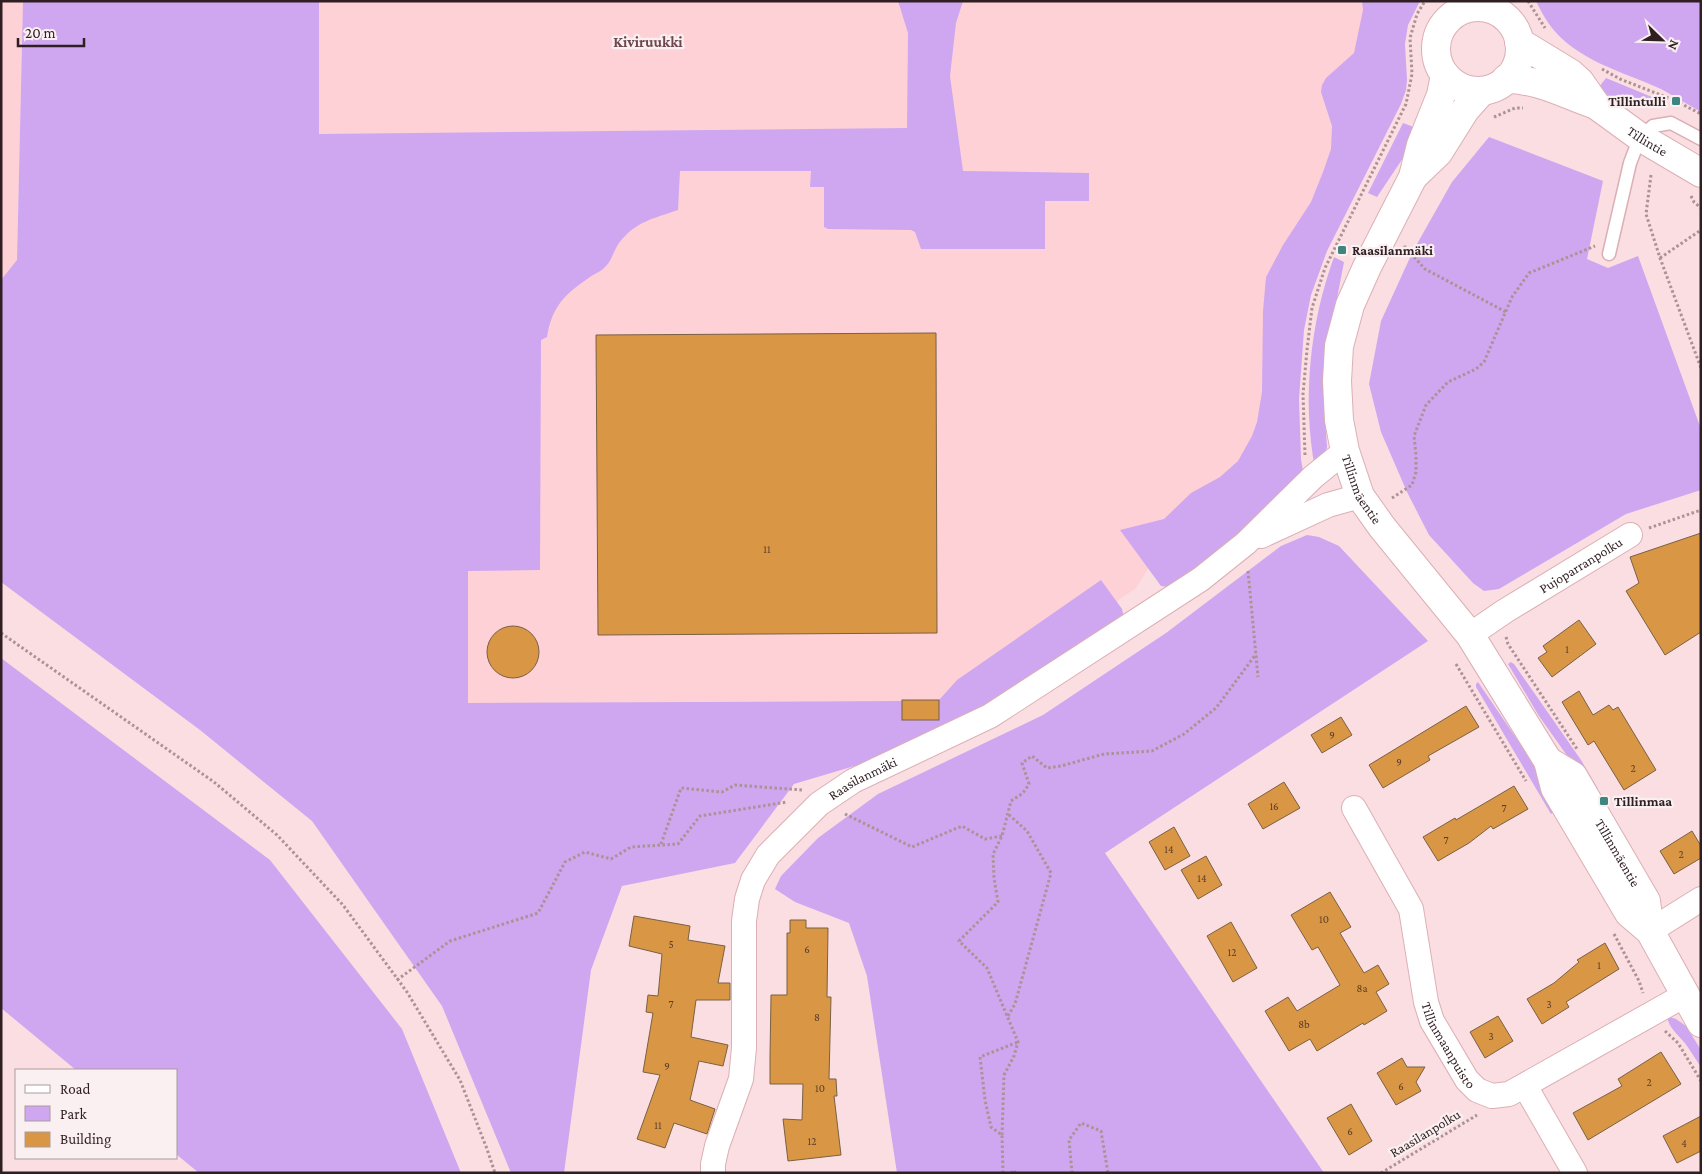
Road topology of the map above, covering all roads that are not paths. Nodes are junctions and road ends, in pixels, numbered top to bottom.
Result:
1 (1460, 6) edge
2 (1499, 8) edge
3 (1519, 42) junction
4 (1445, 75) junction
5 (1506, 80) junction
6 (1482, 91) junction
7 (1596, 105) junction
8 (1640, 137) junction
9 (1701, 139) edge
10 (1701, 173) edge
11 (1413, 177) junction
12 (1609, 254) dead end
13 (1344, 450) junction
14 (1360, 496) junction
15 (1630, 535) road end
16 (1246, 543) junction
17 (1470, 635) junction
18 (1354, 808) dead end
19 (1701, 898) edge
20 (1650, 931) junction
21 (1685, 995) junction
22 (1701, 1023) edge
23 (1525, 1086) junction
24 (713, 1173) edge
25 (1575, 1173) edge

1 - 2 street
1 - 4 street
2 - 3 street
3 - 5 street
3 - 7 street, Tillintie
4 - 6 street
4 - 11 street, Tillinmäentie
5 - 6 street
5 - 7 street, Tillintie
6 - 11 street, Tillinmäentie
7 - 8 street, Tillintie
8 - 9 lane
8 - 10 street, Tillintie
8 - 12 lane
11 - 13 street, Tillinmäentie
13 - 14 street, Tillinmäentie
13 - 16 street, Raasilanmäki
14 - 16 street, Raasilanmäki
14 - 17 street, Tillinmäentie
15 - 17 street, Pujoparranpolku
16 - 24 street, Raasilanmäki
17 - 20 street, Tillinmäentie
18 - 23 street, Tillinmaanpuisto
19 - 20 street
20 - 21 street, Tillinmäentie
21 - 22 street, Tillinmäentie
21 - 23 street, Tillinmaanpuisto
23 - 25 street

